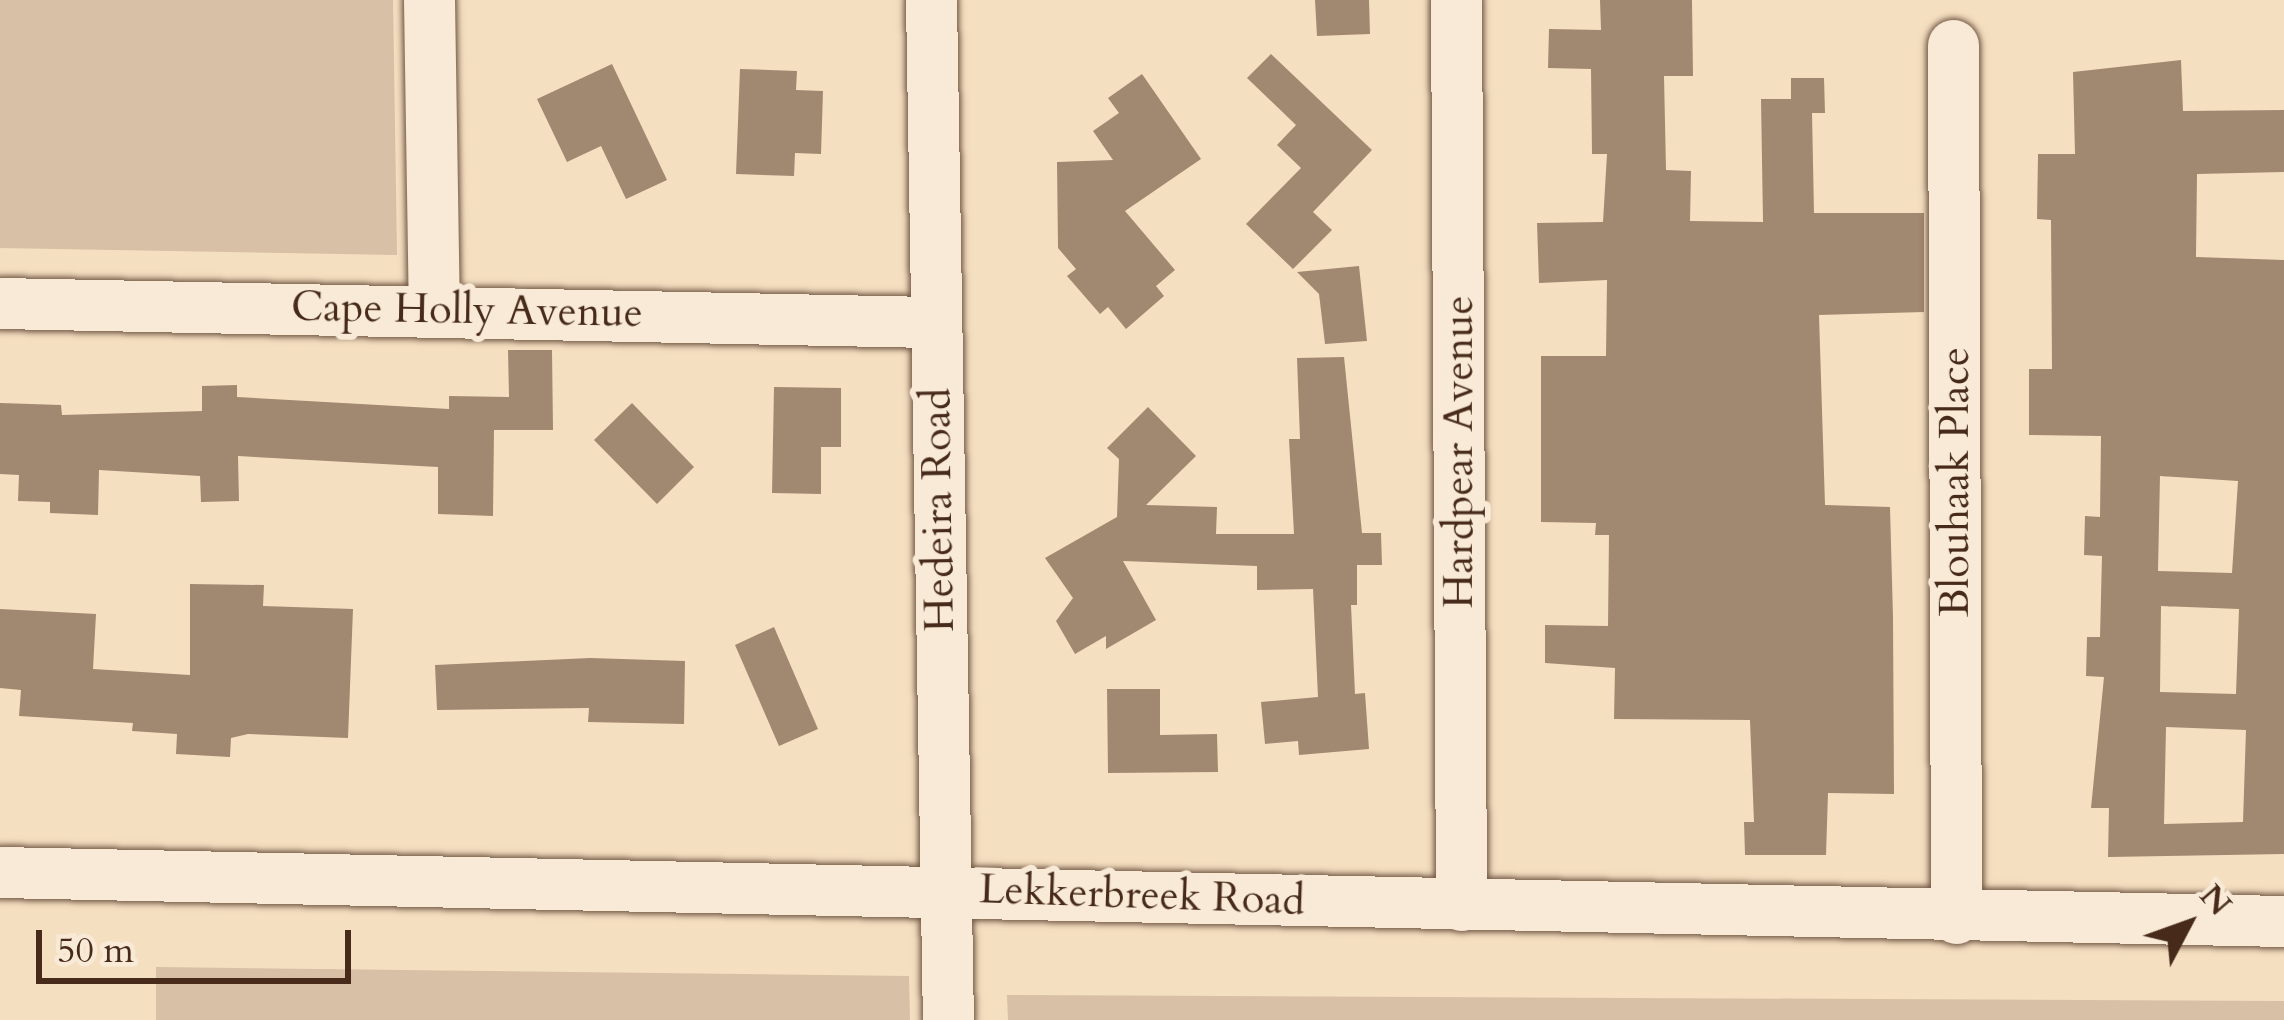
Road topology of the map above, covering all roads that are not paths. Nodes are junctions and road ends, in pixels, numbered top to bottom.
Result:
1 (429, 0) edge
2 (931, 0) edge
3 (1456, 0) edge
4 (1953, 45) dead end
5 (0, 303) edge
6 (434, 308) junction
7 (934, 322) junction
8 (0, 872) edge
9 (946, 889) junction
10 (1461, 905) junction
11 (1956, 918) junction
12 (2284, 921) edge
13 (948, 1020) edge

1 - 6 street
2 - 7 street, Hedeira Road
3 - 10 street, Hardpear Avenue
4 - 11 street, Blouhaak Place
5 - 6 street, Cape Holly Avenue
6 - 7 street, Cape Holly Avenue
7 - 9 street, Hedeira Road
8 - 9 street, Lekkerbreek Road
9 - 10 street, Lekkerbreek Road
9 - 13 street, Hedeira Road
10 - 11 street, Lekkerbreek Road
11 - 12 street, Lekkerbreek Road

